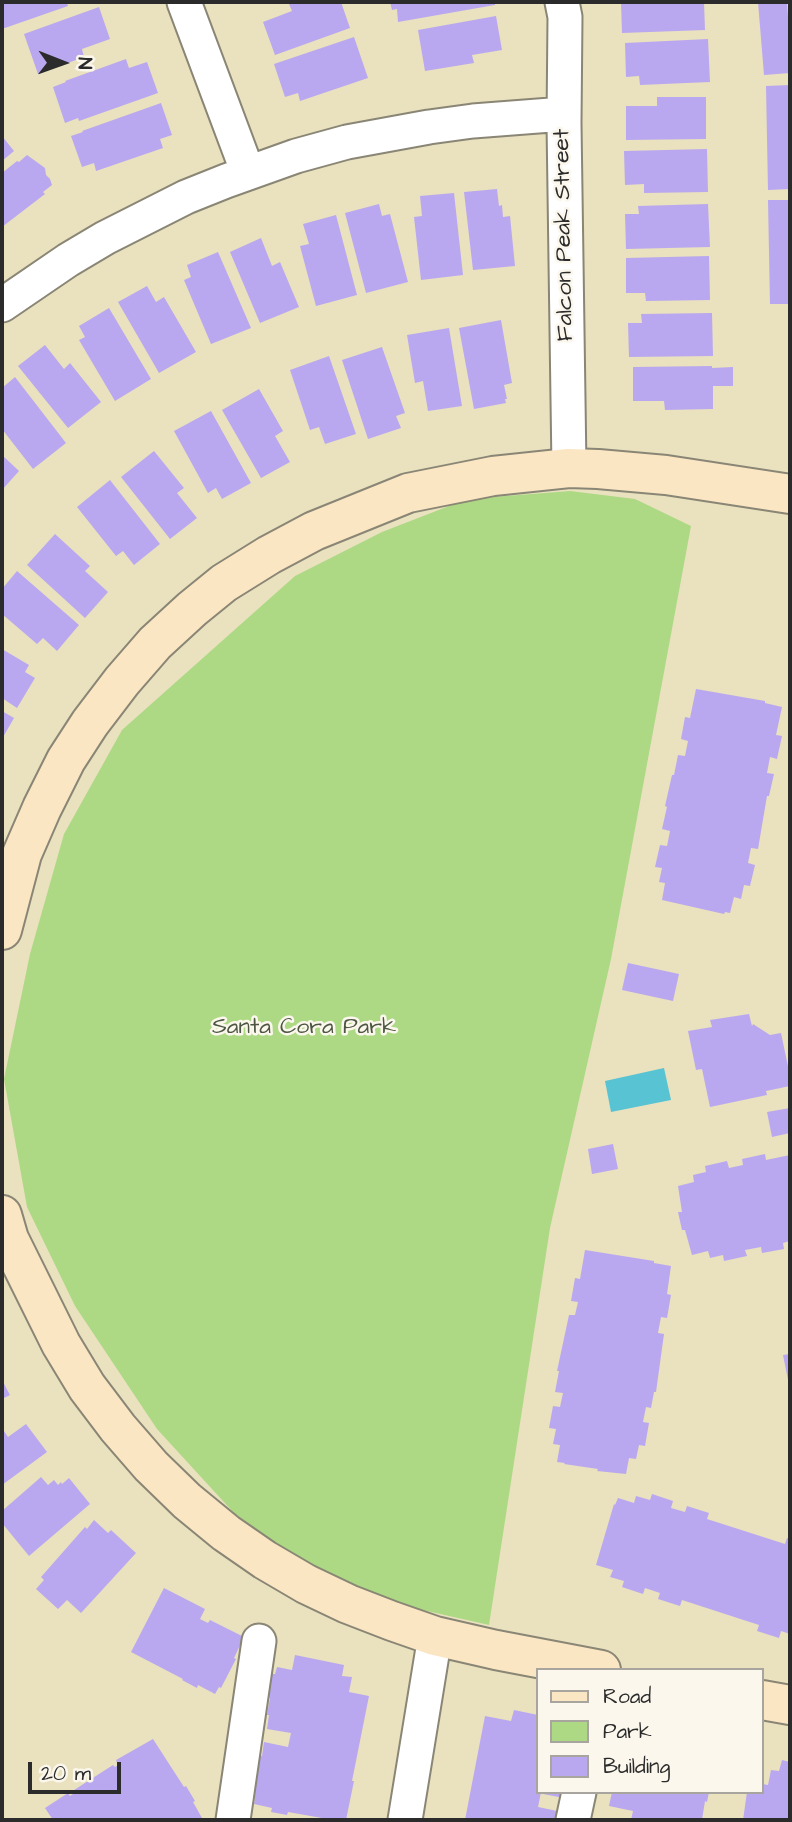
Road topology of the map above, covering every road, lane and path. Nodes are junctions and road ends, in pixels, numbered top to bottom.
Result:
1 (184, 2) edge
2 (562, 2) edge
3 (564, 114) junction
4 (248, 173) junction
5 (2, 305) edge
6 (569, 468) junction
7 (790, 494) edge
8 (2, 930) edge
9 (2, 1215) edge
10 (435, 1636) junction
11 (259, 1641) dead end
12 (590, 1668) edge
13 (764, 1699) edge
14 (790, 1705) edge
15 (579, 1794) edge
16 (233, 1820) edge
17 (405, 1820) edge
18 (573, 1820) edge

1 - 4 street
2 - 3 street, Falcon Peak Street
3 - 4 street
3 - 6 street, Falcon Peak Street
4 - 5 street
6 - 7 street
6 - 8 street
9 - 10 street
10 - 12 street
10 - 17 street
11 - 16 street
13 - 14 street
15 - 18 street

